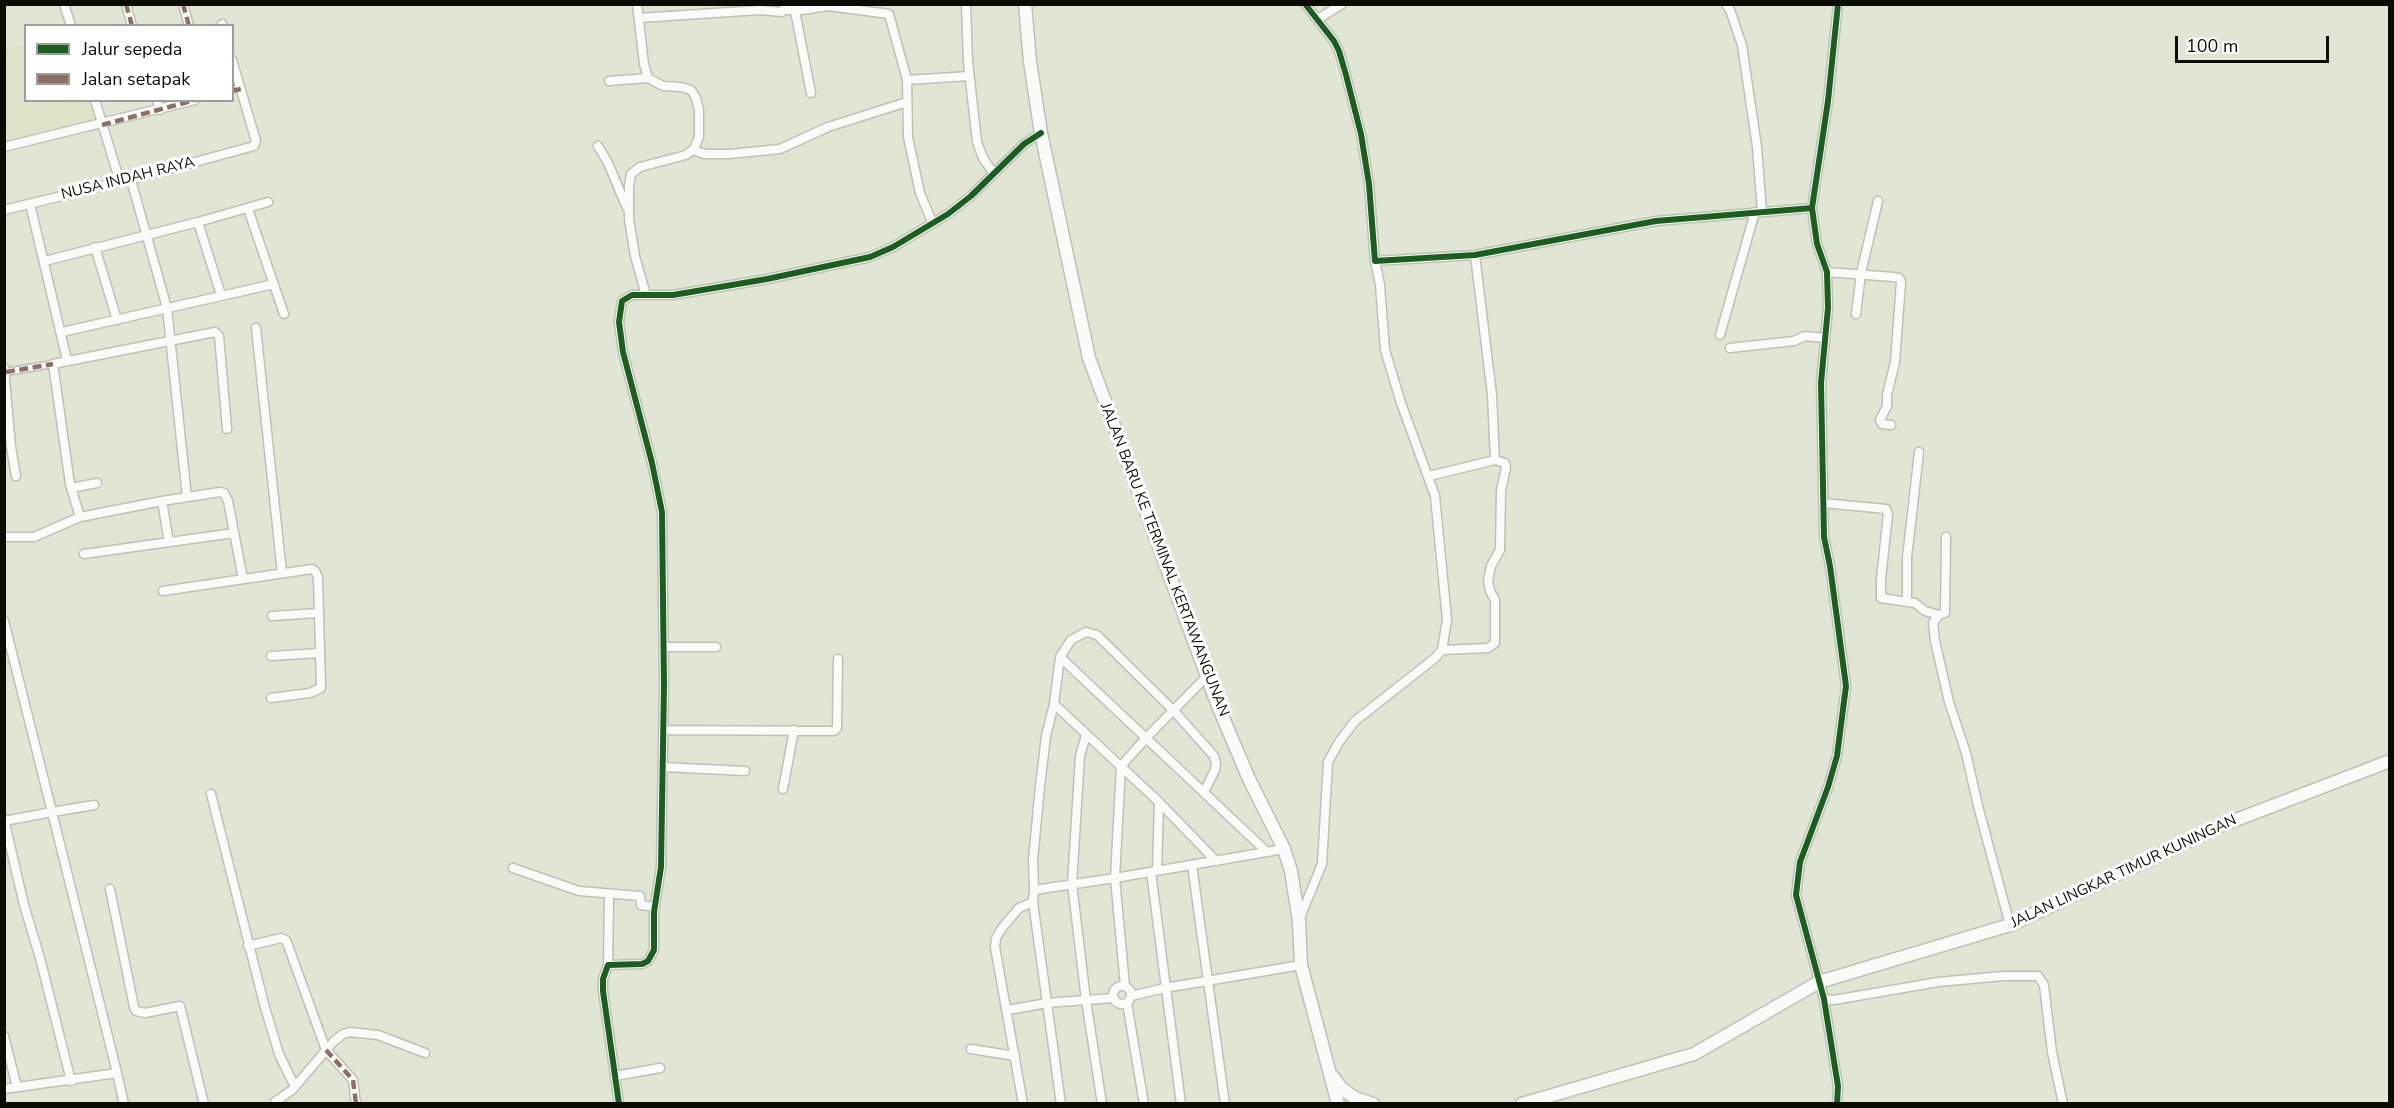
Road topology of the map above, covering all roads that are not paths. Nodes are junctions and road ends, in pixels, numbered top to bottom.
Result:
1 (64, 4) edge
2 (126, 4) edge
3 (183, 4) edge
4 (637, 4) edge
5 (966, 4) edge
6 (1025, 4) edge
7 (1305, 4) edge
8 (1342, 4) edge
9 (1726, 4) edge
10 (1838, 4) edge
11 (760, 7) edge
12 (890, 9) edge
13 (795, 11) junction
14 (639, 18) junction
15 (1318, 19) junction
16 (70, 24) edge
17 (131, 24) edge
18 (188, 24) edge
19 (234, 72) edge
20 (969, 76) junction
21 (648, 78) junction
22 (907, 80) junction
23 (609, 81) dead end
24 (237, 90) edge
25 (811, 93) dead end
26 (96, 102) edge
27 (158, 102) edge
28 (188, 102) edge
29 (907, 102) junction
30 (160, 110) junction
31 (102, 125) junction
32 (1041, 133) junction
33 (598, 146) dead end
34 (4, 147) edge
35 (693, 150) junction
36 (994, 174) junction
37 (131, 180) junction
38 (120, 182) junction
39 (1878, 201) dead end
40 (268, 202) dead end
41 (30, 204) junction
42 (1812, 208) junction
43 (248, 209) junction
44 (4, 210) edge
45 (629, 211) junction
46 (1758, 212) junction
47 (198, 222) junction
48 (932, 222) junction
49 (148, 233) junction
50 (95, 247) junction
51 (1475, 255) junction
52 (45, 261) junction
53 (1375, 261) junction
54 (1827, 272) junction
55 (1861, 273) junction
56 (274, 284) junction
57 (222, 295) junction
58 (646, 295) junction
59 (167, 308) junction
60 (284, 314) dead end
61 (1856, 314) dead end
62 (117, 320) junction
63 (256, 328) dead end
64 (62, 332) junction
65 (1720, 335) dead end
66 (1825, 338) junction
67 (172, 339) junction
68 (1730, 348) dead end
69 (67, 360) junction
70 (53, 364) junction
71 (5, 370) edge
72 (1891, 426) dead end
73 (226, 429) dead end
74 (1919, 452) dead end
75 (1495, 460) junction
76 (16, 476) dead end
77 (1429, 477) junction
78 (97, 483) dead end
79 (71, 488) junction
80 (187, 497) junction
81 (162, 501) junction
82 (1823, 503) junction
83 (80, 517) junction
84 (234, 534) junction
85 (4, 537) edge
86 (1946, 537) dead end
87 (169, 542) junction
88 (84, 554) dead end
89 (282, 573) junction
90 (243, 579) junction
91 (163, 591) dead end
92 (1907, 601) junction
93 (318, 613) junction
94 (1939, 615) junction
95 (272, 616) dead end
96 (4, 621) edge
97 (664, 647) junction
98 (716, 647) dead end
99 (1442, 650) junction
100 (320, 653) junction
101 (271, 656) dead end
102 (1060, 657) junction
103 (838, 659) dead end
104 (1208, 675) junction
105 (271, 698) dead end
106 (1054, 704) junction
107 (1174, 711) junction
108 (663, 730) junction
109 (794, 730) junction
110 (1086, 735) junction
111 (1147, 736) junction
112 (2390, 761) edge
113 (1121, 766) junction
114 (663, 767) junction
115 (745, 771) dead end
116 (783, 789) dead end
117 (1204, 792) junction
118 (211, 794) dead end
119 (1159, 802) junction
120 (94, 805) dead end
121 (52, 812) junction
122 (5, 820) edge
123 (1284, 849) junction
124 (1267, 852) junction
125 (1216, 861) junction
126 (1192, 865) junction
127 (513, 868) dead end
128 (1154, 871) junction
129 (1115, 878) junction
130 (1072, 884) junction
131 (110, 889) dead end
132 (1034, 890) junction
133 (609, 895) junction
134 (1033, 902) junction
135 (655, 907) junction
136 (1299, 921) junction
137 (2010, 925) junction
138 (248, 946) junction
139 (608, 965) junction
140 (1300, 966) junction
141 (1207, 981) junction
142 (1820, 982) junction
143 (1125, 986) junction
144 (1166, 988) junction
145 (1113, 998) junction
146 (1129, 999) junction
147 (1824, 999) junction
148 (1086, 1000) junction
149 (1047, 1003) junction
150 (1008, 1010) junction
151 (4, 1036) edge
152 (324, 1047) junction
153 (971, 1049) dead end
154 (425, 1053) dead end
155 (1015, 1056) junction
156 (660, 1068) dead end
157 (1329, 1071) junction
158 (117, 1073) junction
159 (615, 1076) junction
160 (71, 1080) junction
161 (293, 1084) junction
162 (17, 1087) junction
163 (4, 1089) edge
164 (275, 1103) edge
165 (124, 1104) edge
166 (204, 1104) edge
167 (356, 1104) edge
168 (619, 1104) edge
169 (1023, 1104) edge
170 (1061, 1104) edge
171 (1102, 1104) edge
172 (1144, 1104) edge
173 (1181, 1104) edge
174 (1225, 1104) edge
175 (1338, 1104) edge
176 (1374, 1104) edge
177 (1522, 1104) edge
178 (1837, 1104) edge
179 (2064, 1104) edge

1 - 16 street
2 - 17 street
3 - 18 street
4 - 14 street
5 - 20 street
6 - 32 main road, JALAN BARU KE TERMINAL KERTAWANGUNAN
7 - 15 street
8 - 15 street
9 - 46 street
10 - 42 street
11 - 13 street
11 - 14 street
12 - 13 street
12 - 22 street
13 - 25 street
14 - 21 street
15 - 53 street
19 - 24 street
20 - 22 street
20 - 36 street
21 - 23 street
21 - 35 street
22 - 29 street
24 - 37 street, NUSA INDAH RAYA
26 - 31 street
27 - 30 street
28 - 30 street
29 - 35 street
29 - 48 street
30 - 31 street
31 - 34 street
31 - 38 street
32 - 36 street
32 - 104 main road, JALAN BARU KE TERMINAL KERTAWANGUNAN
33 - 45 street
35 - 45 street
36 - 48 street
37 - 38 street, NUSA INDAH RAYA
37 - 49 street
38 - 41 street, NUSA INDAH RAYA
39 - 55 street
40 - 43 street
41 - 44 street, NUSA INDAH RAYA
41 - 52 street
42 - 46 street
42 - 54 street
43 - 47 street
43 - 56 street
45 - 58 street
46 - 51 street
46 - 65 street
47 - 49 street
47 - 57 street
48 - 58 street
49 - 50 street
49 - 59 street
50 - 52 street
50 - 62 street
51 - 53 street
51 - 75 street
52 - 64 street
53 - 77 street
54 - 55 street
54 - 66 street
55 - 61 street
55 - 72 street
56 - 57 street
56 - 60 street
57 - 59 street
58 - 97 street
59 - 62 street
59 - 67 street
62 - 64 street
63 - 89 street
64 - 69 street
66 - 68 street
66 - 82 street
67 - 69 street
67 - 73 street
67 - 80 street
69 - 70 street
70 - 71 street
70 - 79 street
71 - 76 street
74 - 92 street
75 - 77 street
75 - 99 street
77 - 99 street
78 - 79 street
79 - 83 street
80 - 81 street
80 - 84 street
81 - 83 street
81 - 87 street
82 - 92 street
82 - 142 street
83 - 85 street
84 - 87 street
84 - 90 street
86 - 94 street
87 - 88 street
89 - 90 street
89 - 93 street
90 - 91 street
92 - 94 street
93 - 95 street
93 - 100 street
94 - 137 street
96 - 121 street
97 - 98 street
97 - 108 street
99 - 136 street
100 - 101 street
100 - 105 street
102 - 106 street
102 - 107 street
102 - 111 street
103 - 109 street
104 - 107 street
104 - 123 main road, JALAN BARU KE TERMINAL KERTAWANGUNAN
106 - 110 street
106 - 132 street
107 - 111 street
107 - 117 street
108 - 109 street
108 - 114 street
109 - 116 street
110 - 113 street
110 - 130 street
111 - 113 street
111 - 117 street
112 - 137 main road, JALAN LINGKAR TIMUR KUNINGAN
113 - 119 street
113 - 129 street
114 - 115 street
114 - 135 street
117 - 124 street
118 - 138 street
119 - 125 street
119 - 128 street
120 - 121 street
121 - 122 street
121 - 158 street
122 - 160 street
123 - 124 street
123 - 136 main road, JALAN BARU KE TERMINAL KERTAWANGUNAN
124 - 125 street
125 - 126 street
126 - 128 street
126 - 141 street
127 - 133 street
128 - 129 street
128 - 144 street
129 - 130 street
129 - 143 street
130 - 132 street
130 - 148 street
131 - 166 street
132 - 134 street
133 - 135 street
133 - 139 street
134 - 149 street
134 - 150 street
135 - 139 street
136 - 140 main road, JALAN BARU KE TERMINAL KERTAWANGUNAN
137 - 142 main road, JALAN LINGKAR TIMUR KUNINGAN
138 - 152 street
138 - 161 street
139 - 159 street
140 - 141 street
140 - 157 main road, JALAN BARU KE TERMINAL KERTAWANGUNAN
141 - 144 street
141 - 174 street
142 - 147 street
142 - 177 main road, JALAN LINGKAR TIMUR KUNINGAN
143 - 145 street
143 - 146 street
144 - 146 street
144 - 173 street
145 - 146 street
145 - 148 street
146 - 172 street
147 - 178 street
147 - 179 street
148 - 149 street
148 - 171 street
149 - 150 street
149 - 170 street
150 - 155 street
151 - 162 street
152 - 154 street
152 - 161 street
152 - 167 street
153 - 155 street
155 - 169 street
156 - 159 street
157 - 175 main road, JALAN BARU KE TERMINAL KERTAWANGUNAN
157 - 176 main road
158 - 160 street
158 - 165 street
159 - 168 street
160 - 162 street
161 - 164 street
162 - 163 street

